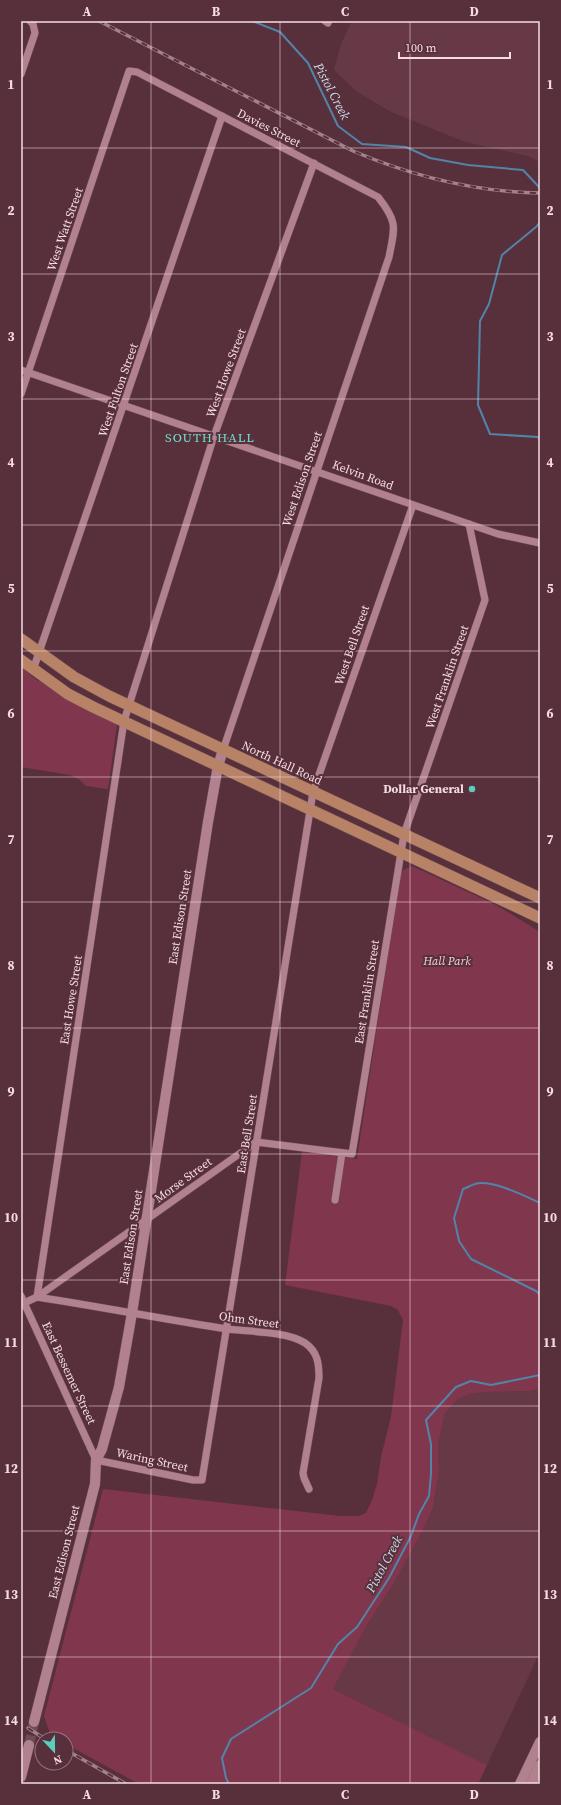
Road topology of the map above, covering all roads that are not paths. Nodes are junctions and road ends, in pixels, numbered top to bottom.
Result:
1 (32, 23) edge
2 (129, 71) joint
3 (21, 74) edge
4 (222, 116) junction
5 (314, 163) junction
6 (392, 214) joint
7 (21, 370) edge
8 (28, 372) junction
9 (21, 394) edge
10 (124, 405) junction
11 (214, 436) junction
12 (316, 470) junction
13 (413, 505) junction
14 (469, 524) junction
15 (540, 543) edge
16 (21, 639) edge
17 (40, 654) junction
18 (21, 660) edge
19 (33, 670) junction
20 (129, 706) junction
21 (124, 721) junction
22 (223, 750) junction
23 (218, 766) junction
24 (313, 792) junction
25 (310, 809) junction
26 (404, 834) junction
27 (401, 852) junction
28 (538, 897) edge
29 (540, 918) edge
30 (256, 1142) junction
31 (342, 1153) junction
32 (336, 1200) dead end
33 (147, 1219) junction
34 (37, 1297) junction
35 (22, 1300) edge
36 (132, 1313) junction
37 (228, 1329) junction
38 (96, 1460) junction
39 (202, 1480) joint
40 (309, 1489) dead end
41 (34, 1722) tunnel mouth
42 (540, 1742) edge
43 (29, 1745) tunnel mouth
44 (540, 1765) edge
45 (21, 1777) edge
46 (520, 1784) edge
47 (531, 1784) edge

1 - 3 street
2 - 4 street, Davies Street
2 - 8 street, West Watt Street
4 - 5 street, Davies Street
4 - 10 street, West Fulton Street
5 - 6 street, Davies Street
5 - 11 street, West Howe Street
6 - 12 street, West Edison Street
7 - 8 street, Kelvin Road
8 - 9 street, West Watt Street
8 - 10 street, Kelvin Road
10 - 11 street, Kelvin Road
10 - 17 street, West Fulton Street
11 - 12 street, Kelvin Road
11 - 20 street, West Howe Street
12 - 13 street, Kelvin Road
12 - 22 street, West Edison Street
13 - 14 street, Kelvin Road
13 - 24 street, West Bell Street
14 - 15 street, Kelvin Road
14 - 26 street, West Franklin Street
16 - 17 main road, North Hall Road
17 - 19 street, West Fulton Street
17 - 20 main road, North Hall Road
18 - 19 main road
19 - 21 main road
20 - 21 street, East Howe Street
20 - 22 main road, North Hall Road
21 - 23 main road
21 - 34 street, East Howe Street
22 - 23 street, East Edison Street
22 - 24 main road, North Hall Road
23 - 25 main road
23 - 33 street, East Edison Street
24 - 25 street, East Bell Street
24 - 26 main road, North Hall Road
25 - 27 main road
25 - 30 street, East Bell Street
26 - 27 street, East Franklin Street
26 - 28 main road, North Hall Road
27 - 29 main road
27 - 31 street, East Franklin Street
30 - 31 street
30 - 33 street, Morse Street
30 - 37 street, East Bell Street
31 - 32 street
33 - 34 street, Morse Street
33 - 36 street, East Edison Street
34 - 35 street, Morse Street
34 - 36 street, Ohm Street
35 - 38 street, East Bessemer Street
36 - 37 street, Ohm Street
36 - 38 street, East Edison Street
37 - 39 street, East Bell Street
37 - 40 street, Ohm Street
38 - 39 street, Waring Street
38 - 41 street, East Edison Street
42 - 46 street
43 - 45 street
44 - 47 street

